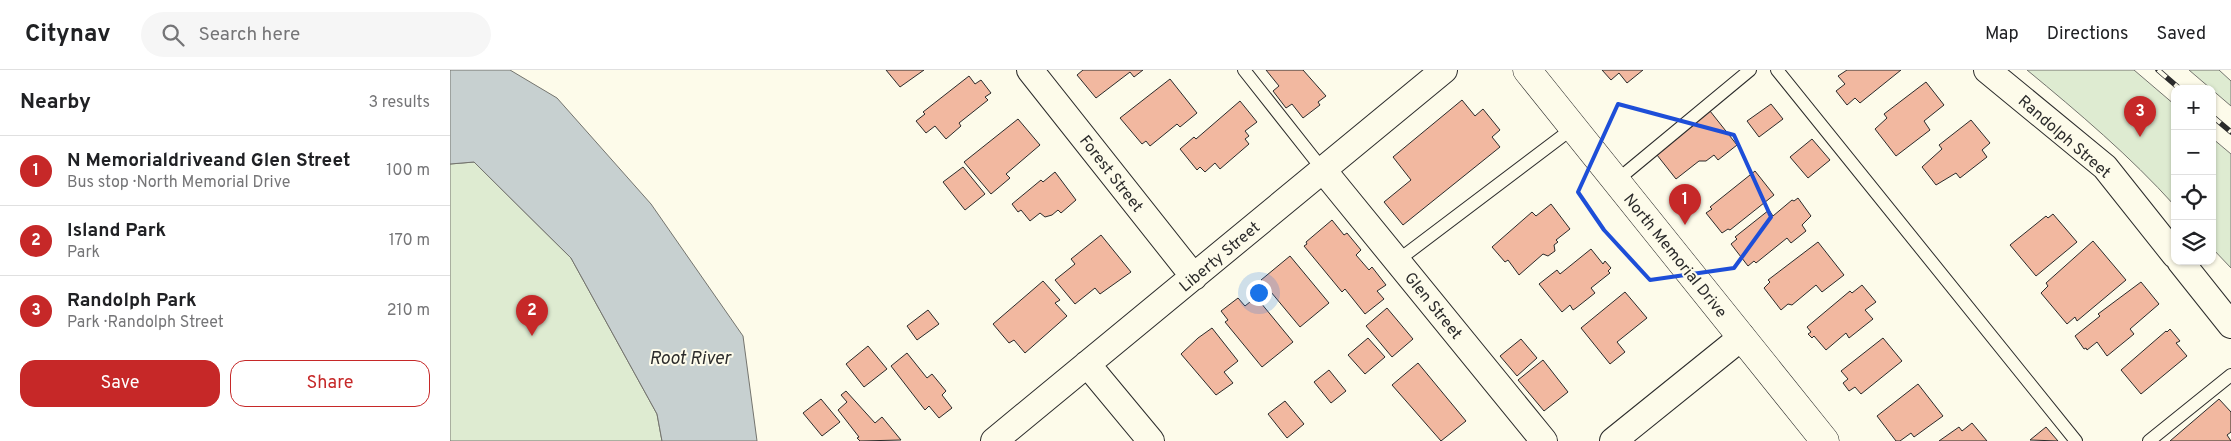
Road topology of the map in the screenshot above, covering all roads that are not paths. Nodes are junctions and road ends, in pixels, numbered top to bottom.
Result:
1 (1030, 70) edge
2 (1244, 70) edge
3 (1444, 70) edge
4 (1526, 70) edge
5 (1750, 70) edge
6 (1777, 70) edge
7 (1987, 70) edge
8 (1574, 128) junction
9 (1323, 170) junction
10 (1616, 181) junction
11 (2171, 250) edge
12 (1397, 261) junction
13 (2183, 265) edge
14 (1194, 276) junction
15 (2231, 324) edge
16 (1742, 337) junction
17 (1088, 364) junction
18 (2231, 375) edge
19 (994, 441) edge
20 (1151, 441) edge
21 (1544, 441) edge
22 (1613, 441) edge
23 (1825, 441) edge
24 (2076, 441) edge
25 (2149, 441) edge

1 - 14 street, Forest Street
2 - 9 lane
3 - 9 street, Liberty Street
4 - 8 main road, North Memorial Drive
5 - 10 lane
6 - 24 lane
7 - 11 street, Randolph Street
8 - 10 main road, North Memorial Drive
8 - 12 lane
9 - 12 street, Glen Street
9 - 14 street, Liberty Street
10 - 16 main road, North Memorial Drive
12 - 21 street, Glen Street
13 - 15 street
14 - 17 street, Liberty Street
16 - 22 street
16 - 23 main road, North Memorial Drive
17 - 19 street, Liberty Street
17 - 20 street
18 - 25 lane

